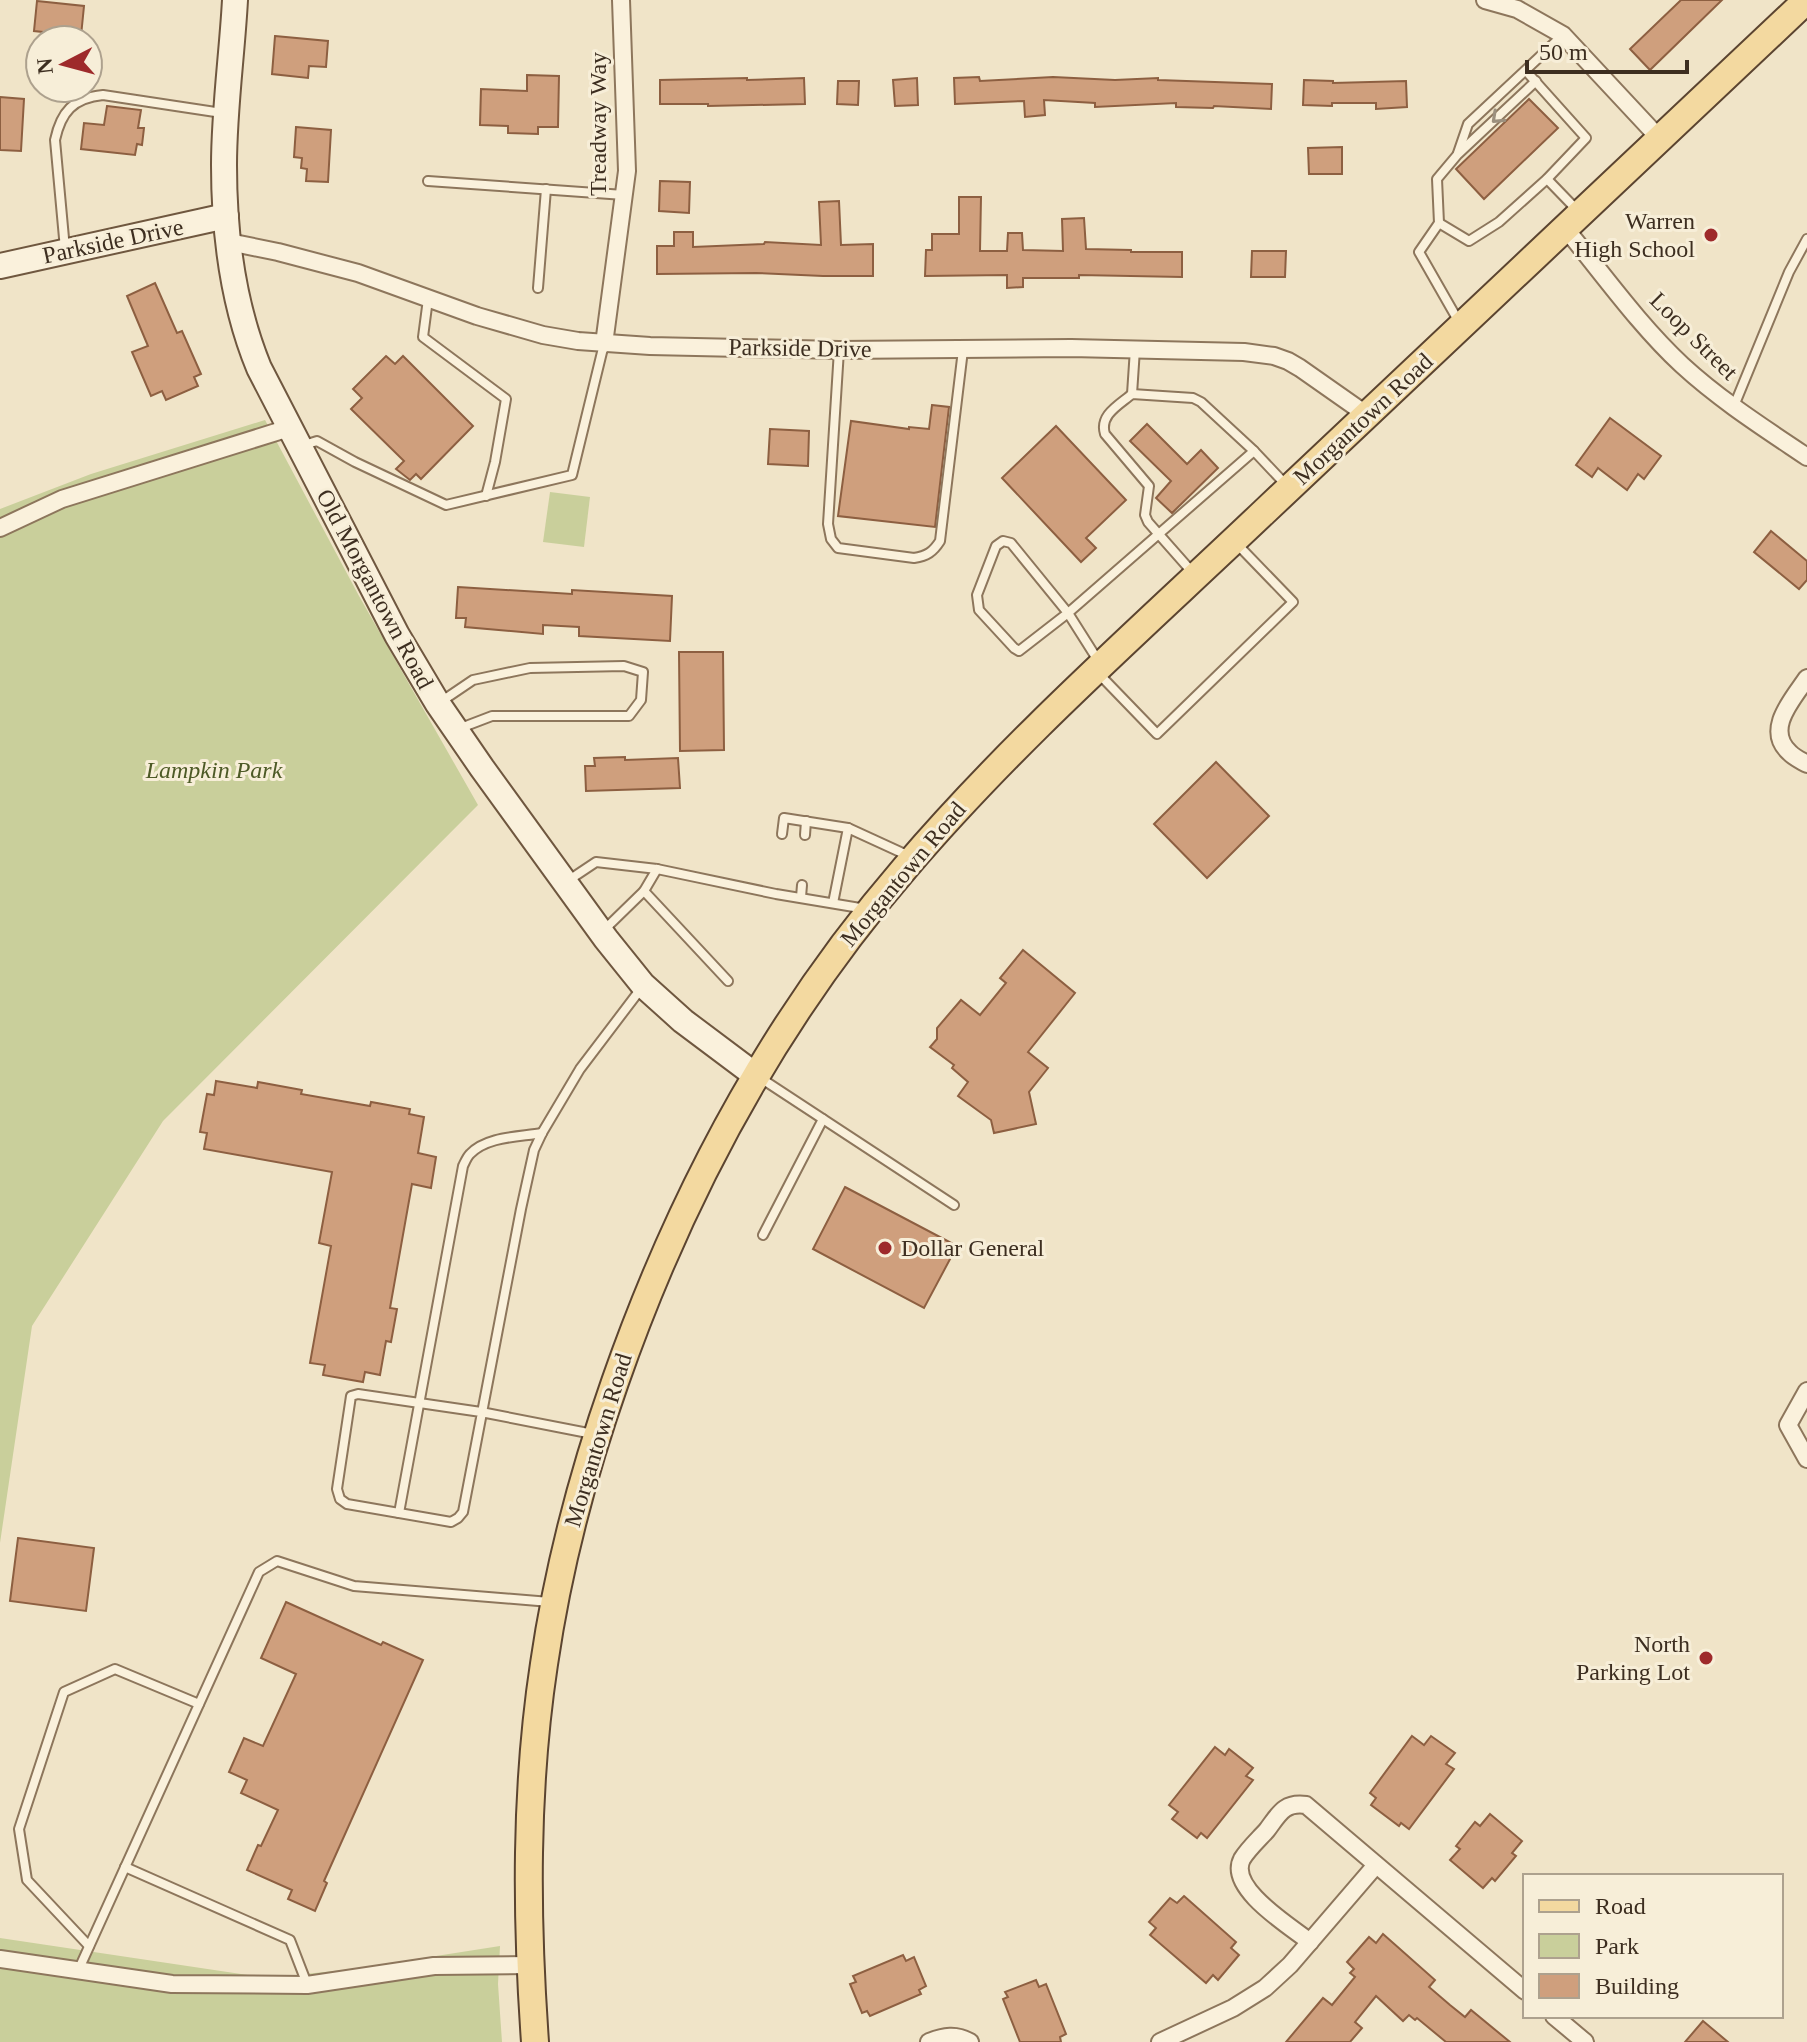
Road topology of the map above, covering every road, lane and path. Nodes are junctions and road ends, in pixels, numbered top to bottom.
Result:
1 (235, 0) edge
2 (621, 0) edge
3 (1485, 0) edge
4 (1807, 0) edge
5 (1563, 35) junction
6 (1526, 71) junction
7 (1536, 81) junction
8 (227, 113) junction
9 (1660, 139) junction
10 (1458, 154) junction
11 (1547, 179) junction
12 (428, 181) dead end
13 (546, 189) junction
14 (624, 195) junction
15 (226, 216) junction
16 (1573, 221) junction
17 (1439, 223) junction
18 (1807, 239) edge
19 (229, 242) junction
20 (66, 251) junction
21 (0, 266) edge
22 (538, 288) dead end
23 (428, 299) junction
24 (1462, 326) junction
25 (604, 344) junction
26 (1135, 349) junction
27 (839, 350) junction
28 (963, 350) junction
29 (1132, 394) junction
30 (1734, 407) junction
31 (1367, 415) junction
32 (294, 437) junction
33 (1254, 451) junction
34 (1807, 457) edge
35 (1290, 488) junction
36 (486, 496) junction
37 (0, 528) edge
38 (1158, 534) junction
39 (1234, 541) junction
40 (1196, 576) junction
41 (1068, 613) junction
42 (1099, 668) junction
43 (1807, 678) edge
44 (438, 704) junction
45 (456, 730) junction
46 (1807, 764) edge
47 (806, 821) junction
48 (848, 828) junction
49 (782, 834) dead end
50 (805, 835) dead end
51 (913, 858) junction
52 (657, 869) junction
53 (565, 883) junction
54 (778, 884) dead end
55 (802, 885) dead end
56 (644, 891) junction
57 (776, 894) junction
58 (801, 897) junction
59 (833, 903) junction
60 (871, 910) junction
61 (601, 932) junction
62 (728, 981) dead end
63 (643, 985) junction
64 (755, 1075) junction
65 (823, 1119) junction
66 (542, 1133) junction
67 (954, 1205) dead end
68 (763, 1235) dead end
69 (1807, 1391) edge
70 (420, 1403) junction
71 (481, 1412) junction
72 (597, 1434) junction
73 (1807, 1459) edge
74 (399, 1513) junction
75 (555, 1603) junction
76 (199, 1704) junction
77 (1376, 1865) junction
78 (125, 1867) junction
79 (1310, 1942) junction
80 (89, 1946) junction
81 (0, 1959) edge
82 (530, 1965) junction
83 (78, 1971) junction
84 (307, 1985) junction
85 (1523, 1989) edge
86 (1556, 2018) edge
87 (535, 2042) edge
88 (929, 2042) edge
89 (970, 2042) edge
90 (1160, 2042) edge
91 (1585, 2042) edge

1 - 8 street, Old Morgantown Road
2 - 14 street, Treadway Way
3 - 5 street
4 - 9 main road, Morgantown Road
5 - 6 lane
5 - 9 street
6 - 7 lane
6 - 10 lane
7 -> 10 lane
7 - 11 lane
8 - 15 street, Old Morgantown Road
8 - 20 lane
9 - 16 main road, Morgantown Road
10 - 17 lane
11 - 16 lane
11 - 17 lane
12 - 13 lane
13 - 14 lane
13 - 22 lane
14 - 25 street, Treadway Way
15 - 19 street, Old Morgantown Road
15 - 20 street, Parkside Drive
16 - 24 main road, Morgantown Road
16 - 30 street, Loop Street
17 - 24 lane
18 - 30 lane
19 - 23 street, Parkside Drive
19 - 32 street, Old Morgantown Road
20 - 21 street, Parkside Drive
23 - 25 street, Parkside Drive
23 - 36 lane
24 - 31 main road, Morgantown Road
25 - 27 street, Parkside Drive
25 - 36 lane
26 - 28 street, Parkside Drive
26 - 29 lane
26 - 31 street, Parkside Drive
27 - 28 street, Parkside Drive
27 - 28 lane
29 - 33 lane
29 - 38 lane
30 - 34 street, Loop Street
31 - 35 main road, Morgantown Road
32 - 36 lane
32 - 37 street
32 - 44 street, Old Morgantown Road
33 - 35 lane
33 - 38 lane
35 - 39 main road, Morgantown Road
38 - 40 lane
38 - 41 lane
39 - 40 main road, Morgantown Road
39 - 42 lane
40 - 42 main road, Morgantown Road
41 - 41 lane
41 - 42 lane
42 - 51 main road, Morgantown Road
43 - 46 street
44 - 45 street, Old Morgantown Road
44 - 45 lane
45 - 53 street, Old Morgantown Road
47 - 48 lane
47 - 49 lane
47 - 50 lane
48 - 51 lane
48 - 59 lane
51 - 60 main road, Morgantown Road
52 - 53 lane
52 - 56 lane
52 - 57 lane
53 - 61 street, Old Morgantown Road
54 - 57 lane
55 - 58 lane
56 - 61 lane
56 - 62 lane
57 - 58 lane
58 - 59 lane
59 - 60 lane
60 - 64 main road, Morgantown Road
61 - 63 street, Old Morgantown Road
63 - 64 street, Old Morgantown Road
63 - 66 lane
64 - 65 lane
64 - 72 main road, Morgantown Road
65 - 67 lane
65 - 68 lane
66 - 70 lane
66 - 71 lane
69 - 73 street
70 - 71 lane
70 - 74 lane
70 - 74 lane
71 - 72 lane
71 - 74 lane
72 - 75 main road, Morgantown Road
75 - 76 lane
75 - 82 main road, Morgantown Road
76 - 78 lane
76 - 80 lane
77 - 79 street
77 - 79 street
77 - 85 street
78 - 80 lane
78 - 84 lane
79 - 90 street
80 - 83 lane
81 - 83 street
82 - 84 street
82 - 87 main road, Morgantown Road
83 - 84 street
86 - 91 street
88 - 89 street

